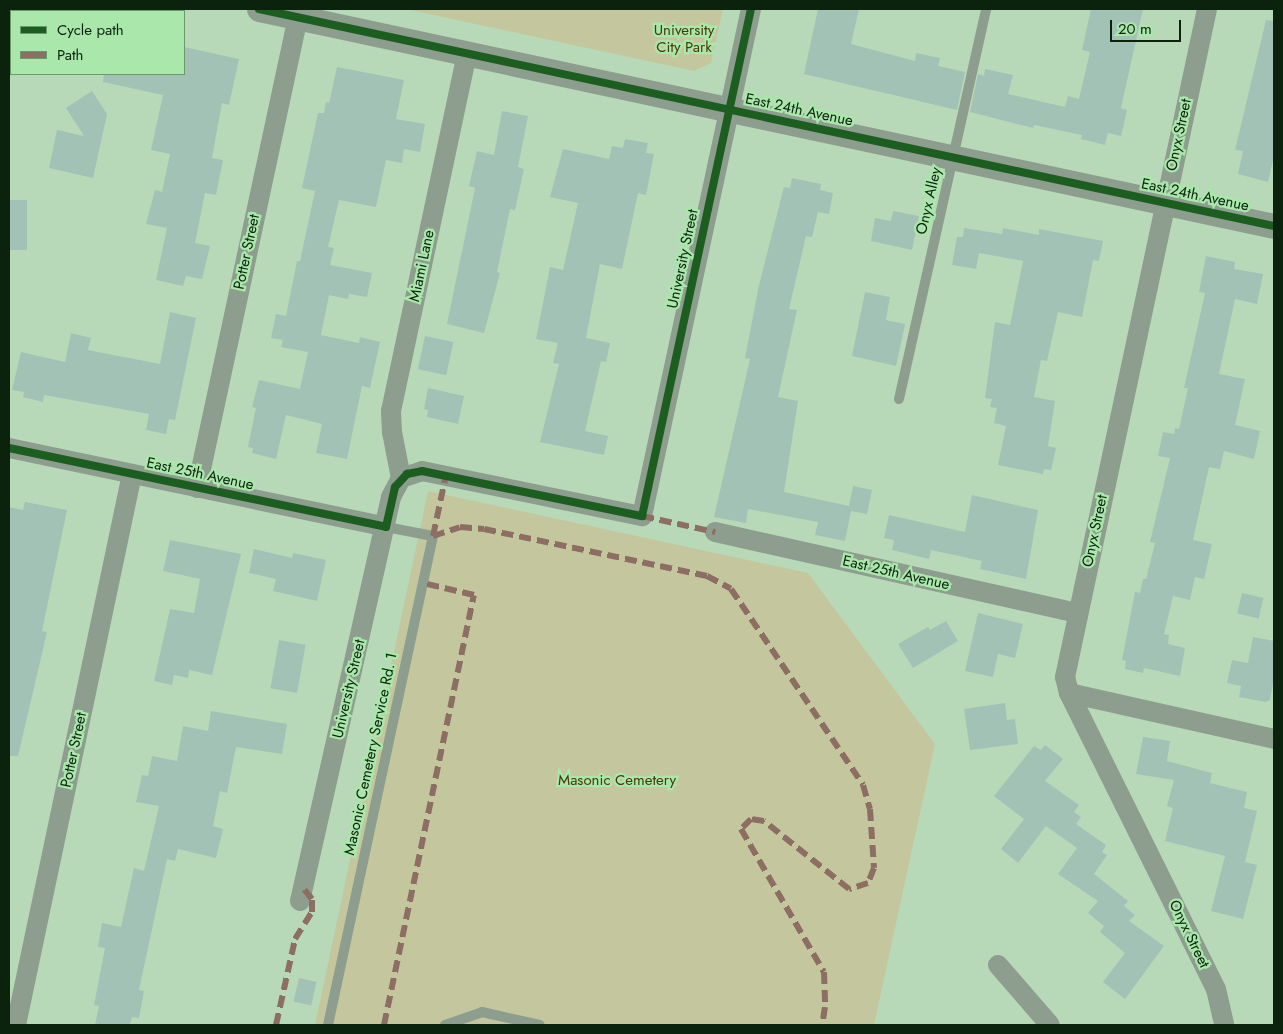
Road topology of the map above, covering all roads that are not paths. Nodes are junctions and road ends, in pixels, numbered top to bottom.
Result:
1 (259, 9) edge
2 (751, 9) edge
3 (986, 9) edge
4 (1206, 9) edge
5 (298, 17) junction
6 (468, 53) junction
7 (729, 110) junction
8 (955, 158) junction
9 (1165, 203) junction
10 (1274, 226) edge
11 (899, 399) dead end
12 (9, 448) edge
13 (132, 474) junction
14 (401, 478) junction
15 (197, 488) junction
16 (386, 527) junction
17 (715, 532) dead end
18 (1077, 613) junction
19 (1069, 693) junction
20 (1273, 734) edge
21 (300, 901) dead end
22 (998, 965) dead end
23 (16, 1025) edge
24 (328, 1025) edge
25 (445, 1025) edge
26 (540, 1025) edge
27 (1050, 1025) edge
28 (1224, 1025) edge

1 - 5 street, East 24th Avenue
2 - 7 street, University Street
3 - 8 lane, Onyx Alley
4 - 9 street, Onyx Street
5 - 6 street, East 24th Avenue
5 - 15 street, Potter Street
6 - 7 street, East 24th Avenue
6 - 14 street, Miami Lane
7 - 8 street, East 24th Avenue
7 - 14 street, University Street
8 - 9 street, East 24th Avenue
8 - 11 lane, Onyx Alley
9 - 10 street, East 24th Avenue
9 - 18 street, Onyx Street
12 - 13 street, East 25th Avenue
13 - 15 street, East 25th Avenue
13 - 23 street, Potter Street
14 - 16 street, University Street
15 - 16 street, East 25th Avenue
16 - 21 street, University Street
16 - 24 lane, Masonic Cemetery Service Rd. 1
17 - 18 street, East 25th Avenue
18 - 19 street, Onyx Street
19 - 20 street
19 - 28 street, Onyx Street
22 - 27 street
25 - 26 lane

